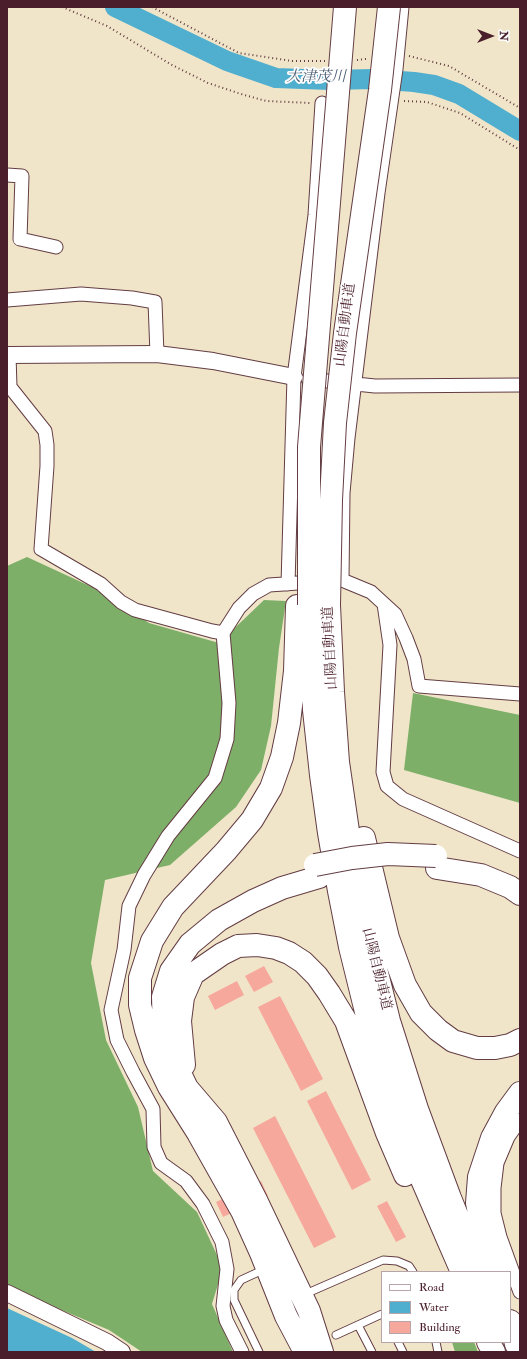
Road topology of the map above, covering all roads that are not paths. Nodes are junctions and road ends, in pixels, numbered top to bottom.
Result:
1 (344, 7) edge
2 (389, 7) edge
3 (402, 7) edge
4 (322, 103) road end
5 (7, 175) edge
6 (56, 247) dead end
7 (7, 300) edge
8 (157, 354) junction
9 (8, 355) edge
10 (294, 377) junction
11 (354, 384) junction
12 (520, 385) edge
13 (342, 580) junction
14 (288, 584) junction
15 (384, 604) junction
16 (312, 605) junction
17 (223, 632) junction
18 (520, 694) edge
19 (520, 851) edge
20 (436, 862) junction
21 (317, 871) junction
22 (520, 880) edge
23 (520, 894) edge
24 (146, 1030) junction
25 (520, 1040) edge
26 (187, 1088) junction
27 (520, 1093) edge
28 (520, 1120) edge
29 (267, 1268) junction
30 (412, 1271) edge
31 (451, 1271) edge
32 (462, 1271) edge
33 (480, 1271) edge
34 (495, 1271) edge
35 (520, 1292) edge
36 (7, 1293) edge
37 (306, 1303) junction
38 (381, 1314) edge
39 (286, 1316) junction
40 (358, 1325) junction
41 (398, 1343) edge
42 (489, 1343) edge
43 (337, 1344) edge
44 (122, 1352) edge
45 (242, 1352) edge
46 (259, 1352) edge
47 (294, 1352) edge
48 (305, 1352) edge
49 (322, 1352) edge
50 (372, 1352) edge
51 (403, 1352) edge
52 (494, 1352) edge

1 - 16 highway, 山陽自動車道, bridge
2 - 16 highway, 山陽自動車道, bridge
3 - 11 street
4 - 10 street
5 - 6 street
7 - 8 street
8 - 9 street
8 - 10 street
9 - 17 street
10 - 11 street
10 - 14 street
11 - 12 street
11 - 13 street
13 - 14 street
13 - 15 street
14 - 17 street
15 - 18 street
15 - 19 street
16 - 24 highway
16 - 25 highway
16 - 32 highway, 山陽自動車道
16 - 33 highway, 山陽自動車道
17 - 45 street
20 - 21 highway
20 - 22 highway
20 - 23 highway
21 - 24 highway
21 - 26 highway
24 - 29 highway
26 - 31 highway
26 - 37 highway
27 - 34 highway
28 - 35 street
29 - 39 highway
29 - 46 lane
30 - 37 lane
36 - 44 street
37 - 43 highway
37 - 49 highway
38 - 40 lane
39 - 47 highway
39 - 48 highway
40 - 43 lane
40 - 50 lane
41 - 51 lane
42 - 52 highway

